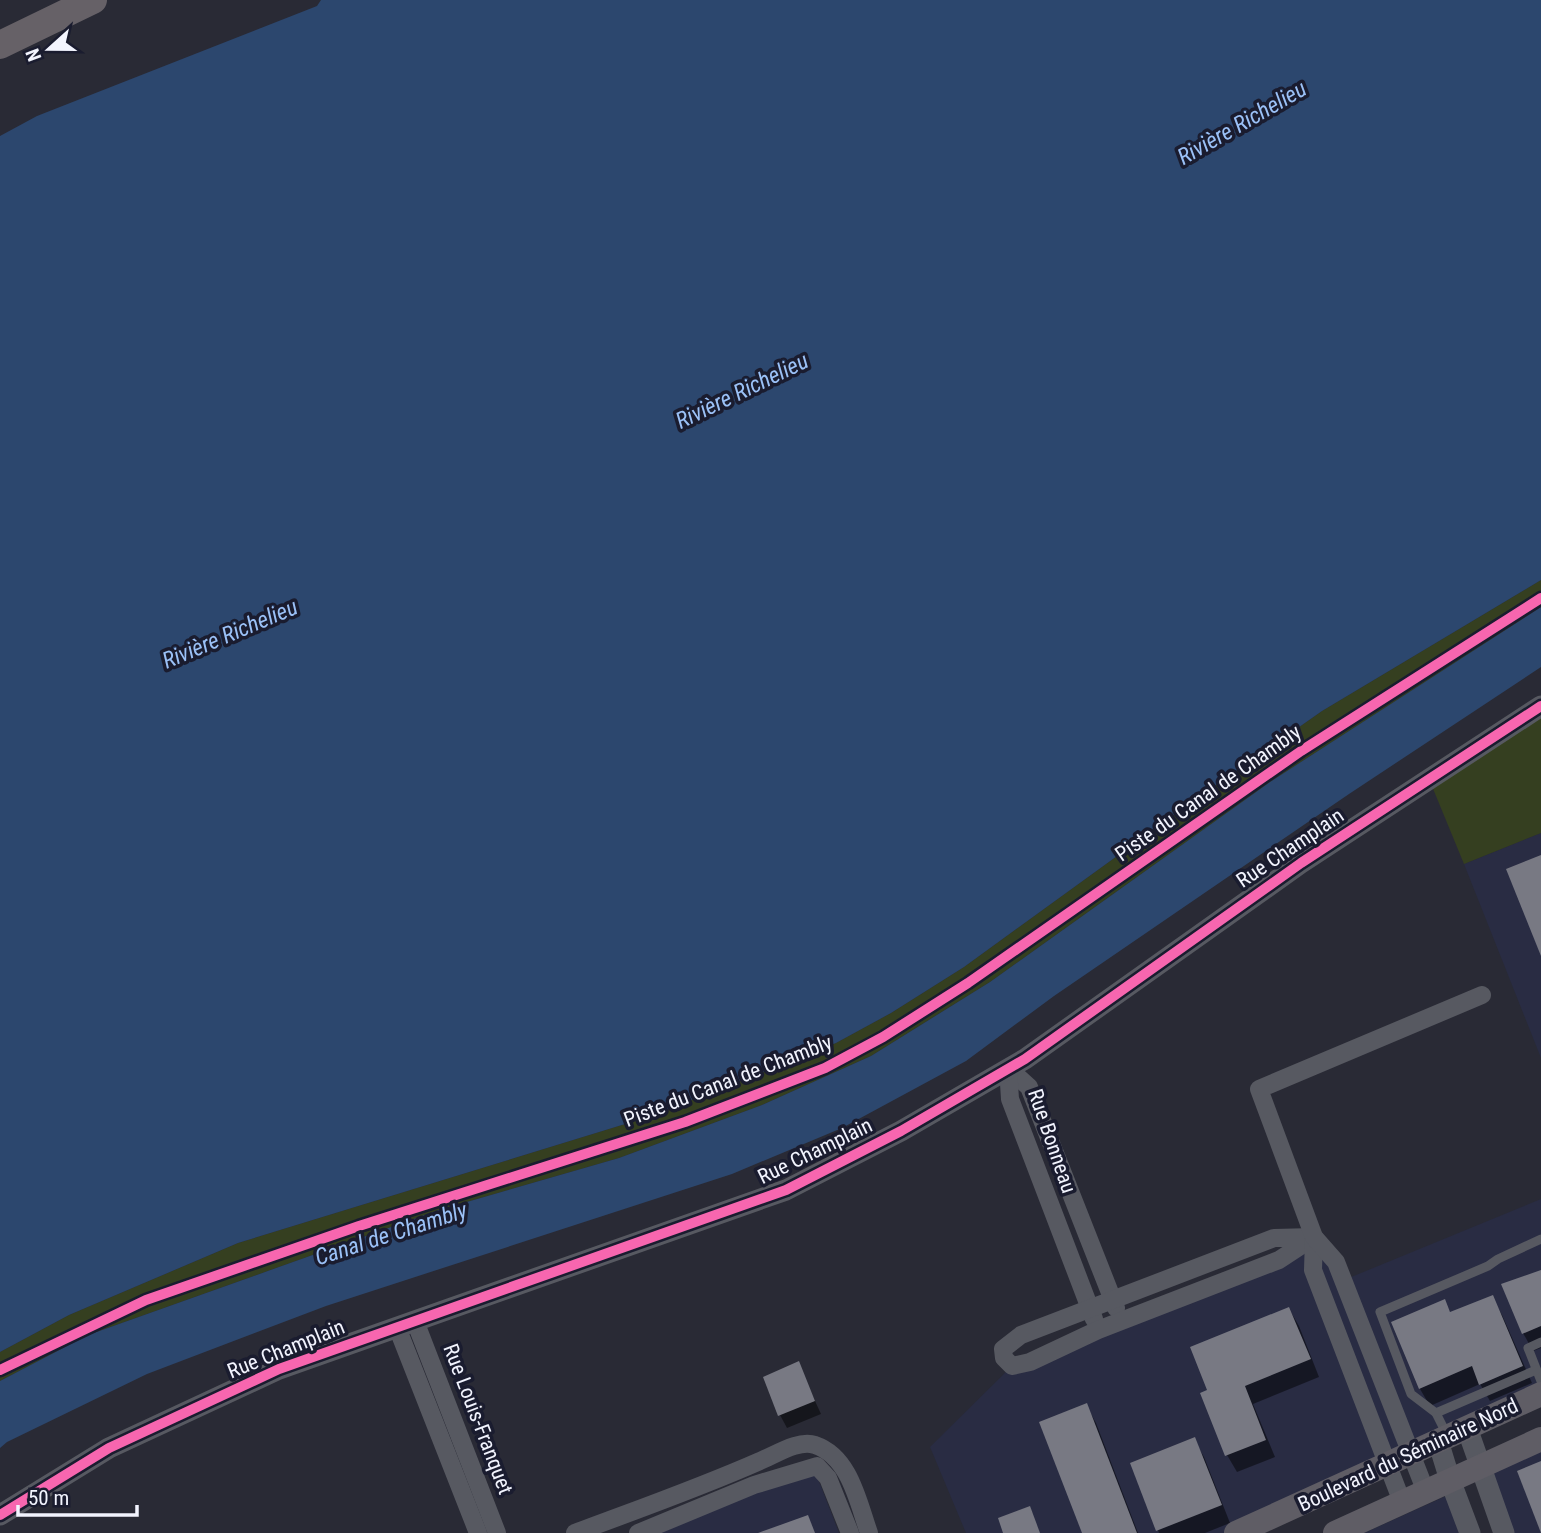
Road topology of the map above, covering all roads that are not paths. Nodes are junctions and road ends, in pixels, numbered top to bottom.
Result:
1 (93, 0) edge
2 (0, 45) edge
3 (1541, 706) edge
4 (1482, 995) dead end
5 (1008, 1068) junction
6 (1314, 1237) junction
7 (1541, 1240) edge
8 (1197, 1267) junction
9 (1206, 1288) junction
10 (1112, 1299) junction
11 (1091, 1309) junction
12 (1380, 1312) junction
13 (1121, 1322) junction
14 (406, 1324) junction
15 (1362, 1327) junction
16 (1098, 1330) junction
17 (1541, 1342) edge
18 (1342, 1343) junction
19 (1541, 1381) edge
20 (1538, 1382) edge
21 (1436, 1413) junction
22 (1451, 1435) junction
23 (1541, 1439) edge
24 (813, 1444) junction
25 (1412, 1453) junction
26 (1388, 1464) junction
27 (817, 1466) junction
28 (747, 1467) junction
29 (1480, 1467) junction
30 (1450, 1480) junction
31 (754, 1485) junction
32 (1426, 1492) junction
33 (1402, 1502) junction
34 (630, 1512) junction
35 (0, 1515) edge
36 (478, 1533) edge
37 (498, 1533) edge
38 (575, 1533) edge
39 (638, 1533) edge
40 (850, 1533) edge
41 (869, 1533) edge
42 (1236, 1533) edge
43 (1335, 1533) edge
44 (1470, 1533) edge
45 (1504, 1533) edge

1 - 2 main road
3 - 5 street, Rue Champlain
4 - 6 street
5 - 10 street, Rue Bonneau
5 - 11 street, Rue Bonneau
5 - 14 street, Rue Champlain
6 - 8 street
6 - 9 street
6 - 15 street
6 - 18 street
7 - 12 lane
8 - 9 street
8 - 10 street
9 - 13 street
10 - 11 street
10 - 13 street, Rue Bonneau
11 - 16 street, Rue Bonneau
11 - 16 street
12 - 15 lane
12 - 21 lane
13 - 16 street
14 - 35 street, Rue Champlain
14 - 36 street, Rue Louis-Franquet
14 - 37 street, Rue Louis-Franquet
15 - 18 street
15 - 25 street
17 - 20 lane
18 - 26 street
19 - 20 lane
20 - 21 lane
20 - 22 main road, Boulevard du Séminaire Nord
21 - 22 lane
22 - 25 main road, Boulevard du Séminaire Nord
22 - 29 street
22 - 30 street
23 - 29 main road, Boulevard du Séminaire Nord
24 - 27 street
24 - 28 street
24 - 41 street
25 - 26 main road, Boulevard du Séminaire Nord
25 - 32 street
26 - 33 street
26 - 42 main road, Boulevard du Séminaire Nord
27 - 31 street
27 - 40 street
28 - 31 street
28 - 34 street
29 - 30 main road, Boulevard du Séminaire Nord
29 - 45 street
30 - 32 main road, Boulevard du Séminaire Nord
30 - 44 street
31 - 39 street
32 - 33 main road, Boulevard du Séminaire Nord
33 - 43 main road, Boulevard du Séminaire Nord
34 - 38 street
34 - 39 street

